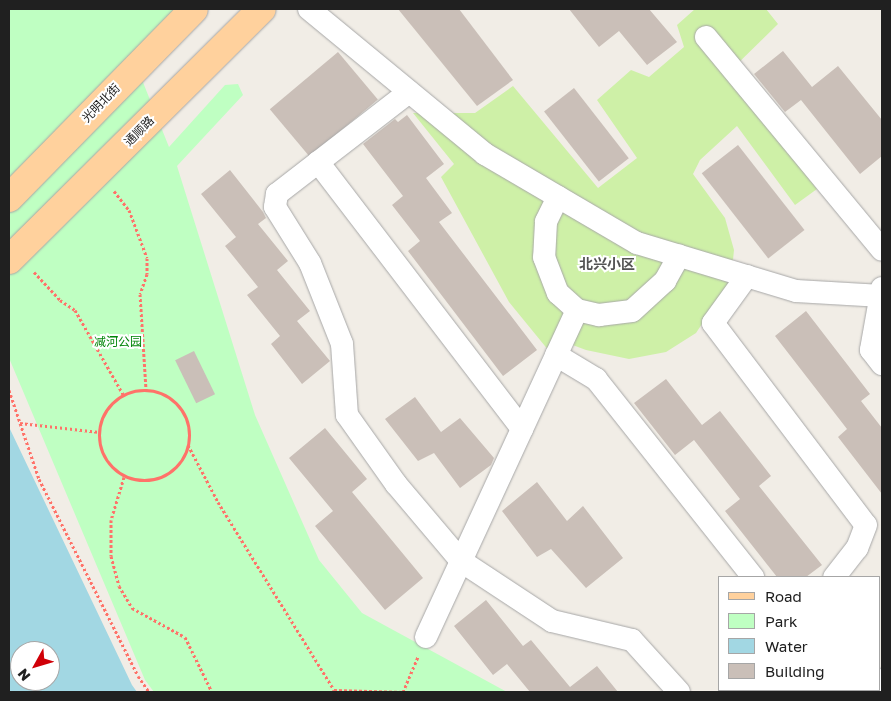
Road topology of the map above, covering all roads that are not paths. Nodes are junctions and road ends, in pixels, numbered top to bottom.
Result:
1 (194, 9) edge
2 (262, 9) edge
3 (309, 9) edge
4 (706, 37) dead end
5 (409, 92) junction
6 (318, 162) junction
7 (558, 197) junction
8 (9, 198) edge
9 (882, 250) edge
10 (679, 256) junction
11 (19, 261) edge
12 (747, 276) junction
13 (882, 294) edge
14 (577, 310) junction
15 (556, 355) junction
16 (882, 364) edge
17 (522, 429) junction
18 (461, 561) junction
19 (752, 576) edge
20 (835, 576) edge
21 (426, 637) road end
22 (679, 692) edge

1 - 8 main road, 光明北街
2 - 11 main road, 通顺路
3 - 5 street
4 - 9 street
5 - 6 street
5 - 7 street
6 - 17 street
6 - 18 street
7 - 10 street
7 - 14 street
10 - 12 street
10 - 14 street
12 - 13 street
12 - 20 street
13 - 16 street
14 - 15 street
15 - 17 street
15 - 19 street
17 - 18 street
18 - 21 street
18 - 22 street

